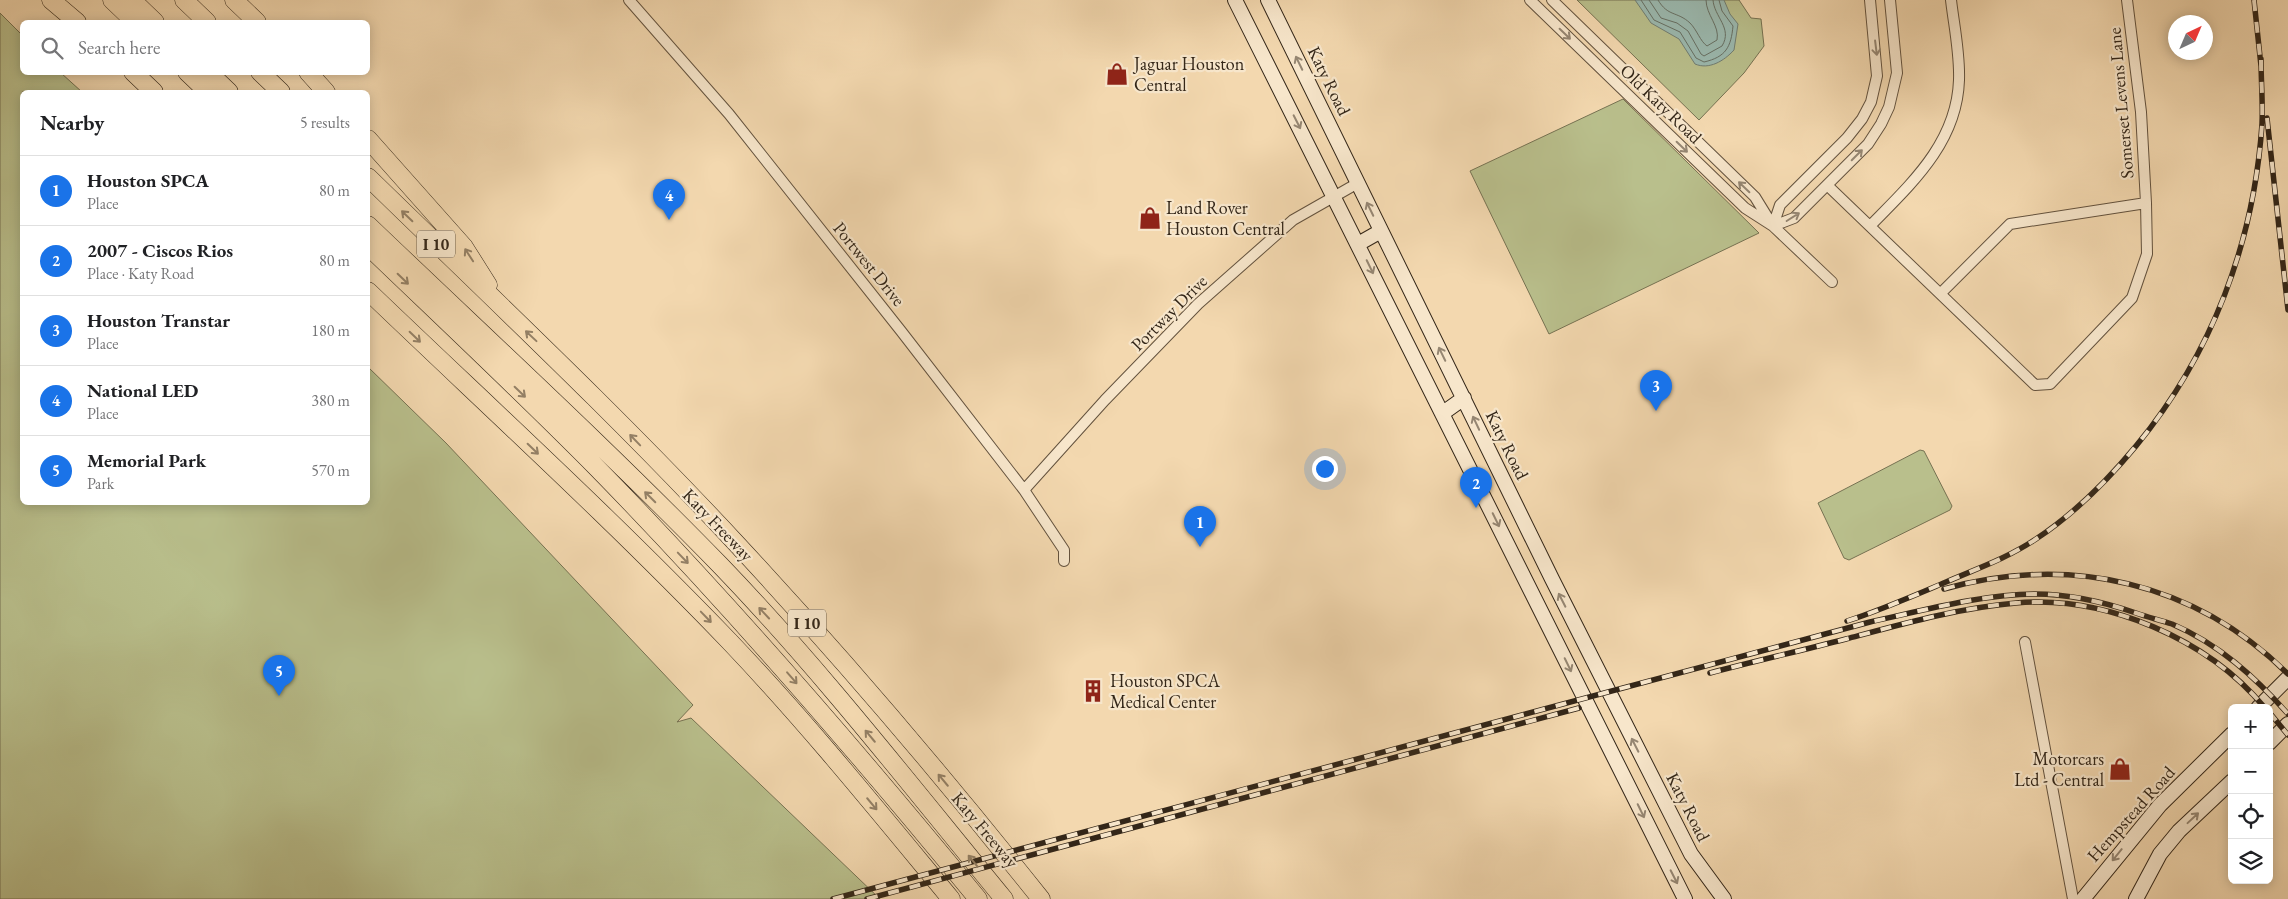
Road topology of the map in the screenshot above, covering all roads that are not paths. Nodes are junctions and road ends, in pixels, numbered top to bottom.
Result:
1 (52, 0) edge
2 (57, 0) edge
3 (112, 0) edge
4 (132, 0) edge
5 (184, 0) edge
6 (234, 0) edge
7 (629, 0) edge
8 (1235, 0) edge
9 (1268, 0) edge
10 (1530, 0) edge
11 (1552, 0) edge
12 (1870, 0) edge
13 (1890, 0) edge
14 (1951, 0) edge
15 (2127, 0) edge
16 (75, 20) edge
17 (79, 20) edge
18 (133, 20) edge
19 (153, 20) edge
20 (205, 20) edge
21 (255, 20) edge
22 (136, 75) edge
23 (190, 75) edge
24 (211, 75) edge
25 (263, 75) edge
26 (311, 75) edge
27 (1630, 76) junction
28 (1619, 86) junction
29 (152, 90) edge
30 (206, 90) edge
31 (227, 90) edge
32 (279, 90) edge
33 (324, 90) edge
34 (370, 141) edge
35 (1824, 161) junction
36 (1838, 175) junction
37 (370, 179) edge
38 (1358, 184) junction
39 (1827, 186) junction
40 (1334, 196) junction
41 (2146, 204) junction
42 (1773, 226) junction
43 (1870, 226) junction
44 (370, 227) edge
45 (1381, 232) junction
46 (1358, 244) junction
47 (370, 248) edge
48 (1832, 282) dead end
49 (370, 293) edge
50 (1941, 294) junction
51 (505, 311) junction
52 (1464, 398) junction
53 (1443, 414) junction
54 (1024, 490) junction
55 (1064, 561) dead end
56 (2025, 642) dead end
57 (2288, 678) edge
58 (2262, 704) edge
59 (2288, 724) edge
60 (2228, 738) edge
61 (2273, 739) edge
62 (2228, 785) edge
63 (1709, 880) junction
64 (951, 899) edge
65 (978, 899) edge
66 (1004, 899) edge
67 (1041, 899) edge
68 (1685, 899) edge
69 (1716, 899) edge
70 (1724, 899) edge
71 (2073, 899) edge
72 (2083, 899) edge
73 (2136, 899) edge

1 - 16 highway
2 - 17 highway
3 - 18 highway
4 - 19 highway
5 - 20 highway
6 - 21 highway
7 - 54 street, Portwest Drive
8 -> 40 main road
38 -> 9 main road, Katy Road
10 -> 28 street, Old Katy Road
11 - 27 street, Old Katy Road
12 -> 35 street
36 -> 13 street
14 - 43 street
15 - 41 street, Somerset Levens Lane
22 - 29 highway
23 - 30 highway
24 - 31 highway
25 - 32 highway
26 - 33 highway
27 - 28 street
42 -> 27 street, Old Katy Road
28 -> 42 street, Old Katy Road
51 -> 34 highway
35 - 36 street
35 - 42 street
36 - 39 street
51 -> 37 highway, Katy Freeway / I 10
38 - 40 street, Portway Drive
45 -> 38 main road, Katy Road
42 -> 39 street
39 - 43 street, Somerset Levens Lane
40 - 46 main road
40 - 54 street, Portway Drive
41 - 50 street
41 - 50 street, Somerset Levens Lane
42 - 48 street, Old Katy Road
43 - 50 street, Somerset Levens Lane
66 -> 44 highway
45 - 46 main road
52 -> 45 main road, Katy Road
46 -> 53 main road
47 -> 65 highway
49 -> 64 highway
67 -> 51 highway, Katy Freeway / I 10
52 - 53 main road
63 -> 52 main road, Katy Road
53 -> 68 main road
54 - 55 street, Portwest Drive
56 - 71 street
57 - 58 main road
59 - 61 main road
60 -> 72 main road, Hempstead Road
73 -> 62 main road
63 - 69 main road
63 - 70 main road, Katy Road

